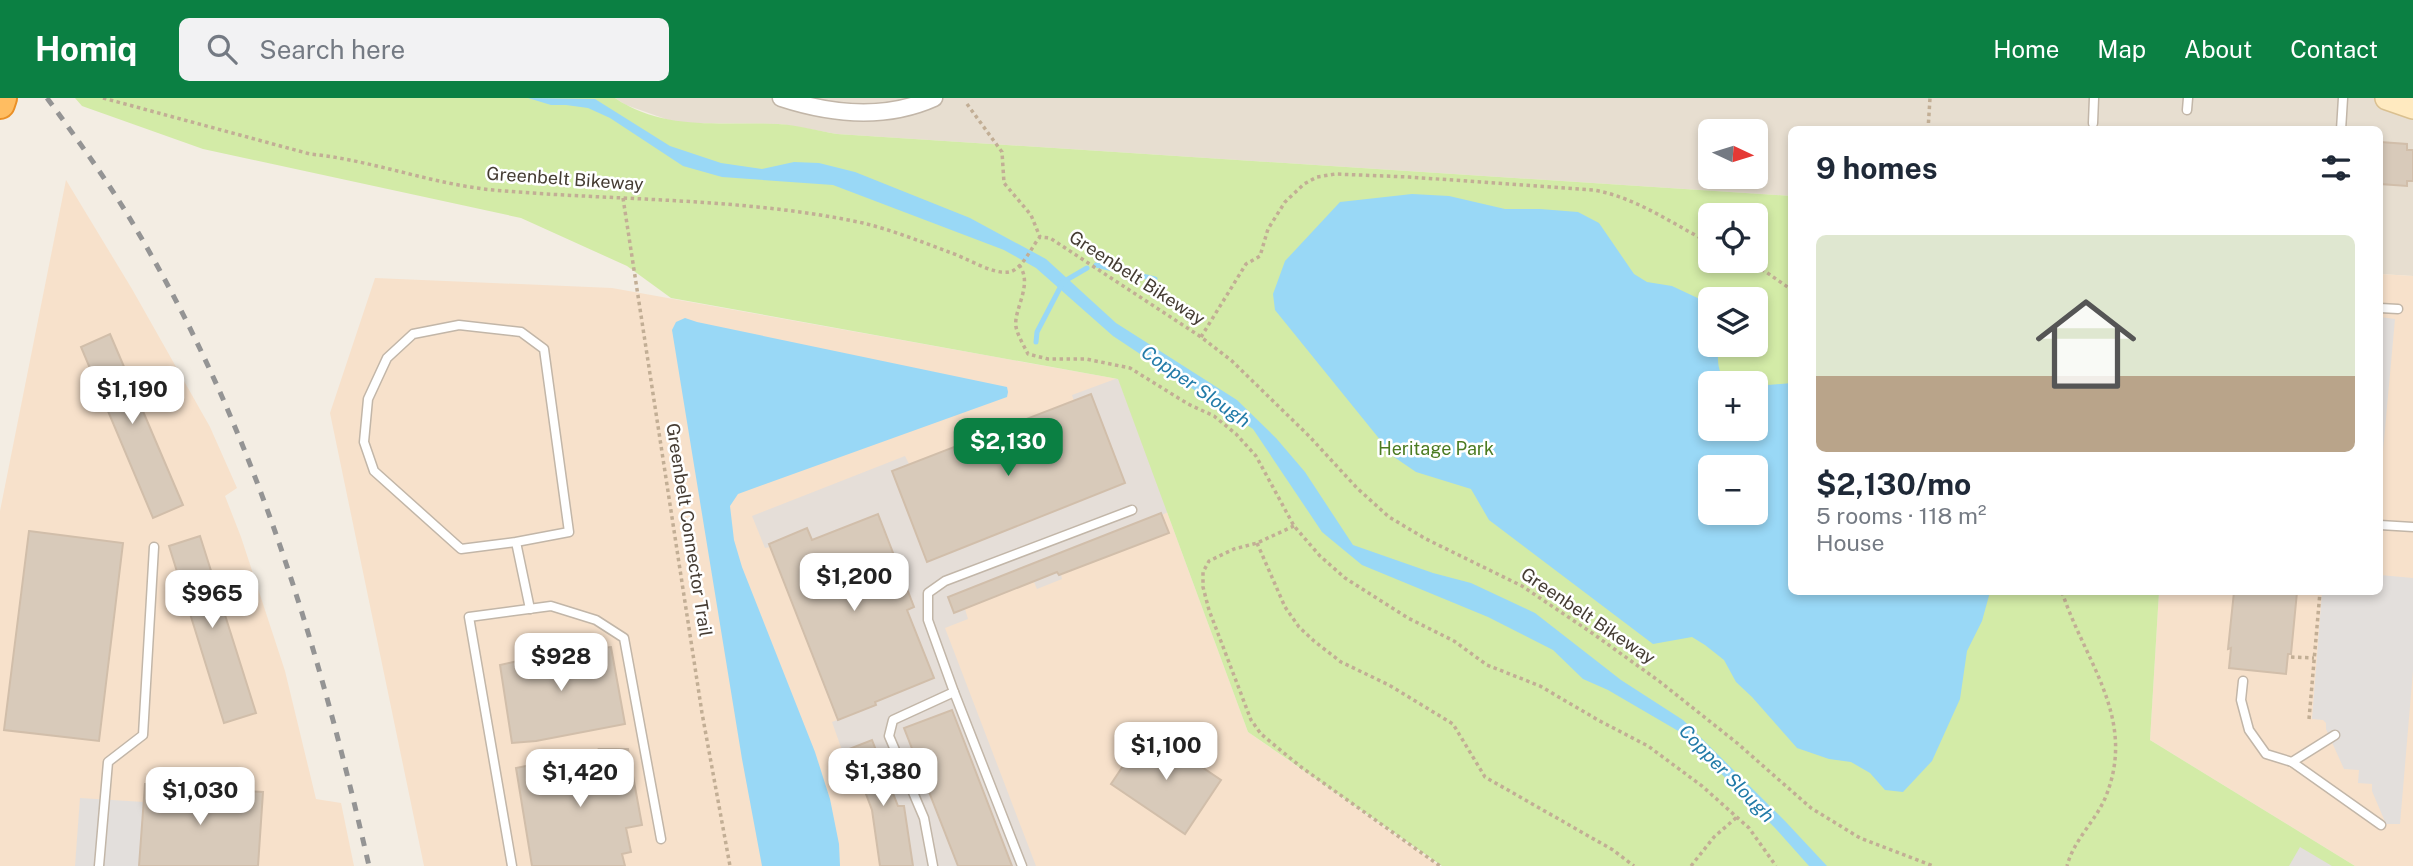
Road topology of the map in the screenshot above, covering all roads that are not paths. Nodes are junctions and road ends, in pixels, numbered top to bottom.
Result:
1 (2, 98) edge
2 (781, 98) edge
3 (934, 98) edge
4 (2094, 98) edge
5 (2188, 98) edge
6 (2343, 98) edge
7 (2387, 98) edge
8 (0, 104) edge
9 (2413, 107) edge
10 (2187, 110) dead end
11 (2093, 123) dead end
12 (2341, 126) edge
13 (2383, 308) edge
14 (2399, 309) dead end
15 (1132, 510) dead end
16 (2383, 525) edge
17 (2413, 527) edge
18 (516, 542) junction
19 (154, 547) dead end
20 (530, 609) junction
21 (2242, 681) dead end
22 (954, 692) junction
23 (2335, 734) dead end
24 (2292, 762) junction
25 (2381, 825) dead end
26 (660, 839) dead end
27 (99, 866) edge
28 (512, 866) edge
29 (933, 866) edge
30 (1022, 866) edge

1 - 8 highway
2 - 3 street
4 - 11 lane
5 - 10 lane
6 - 12 lane
7 - 9 street
13 - 14 lane
15 - 22 lane
16 - 17 lane
18 - 18 lane
18 - 20 lane
19 - 27 lane
20 - 26 lane
20 - 28 lane
21 - 24 lane
22 - 29 lane
22 - 30 lane
23 - 24 lane
24 - 25 lane

